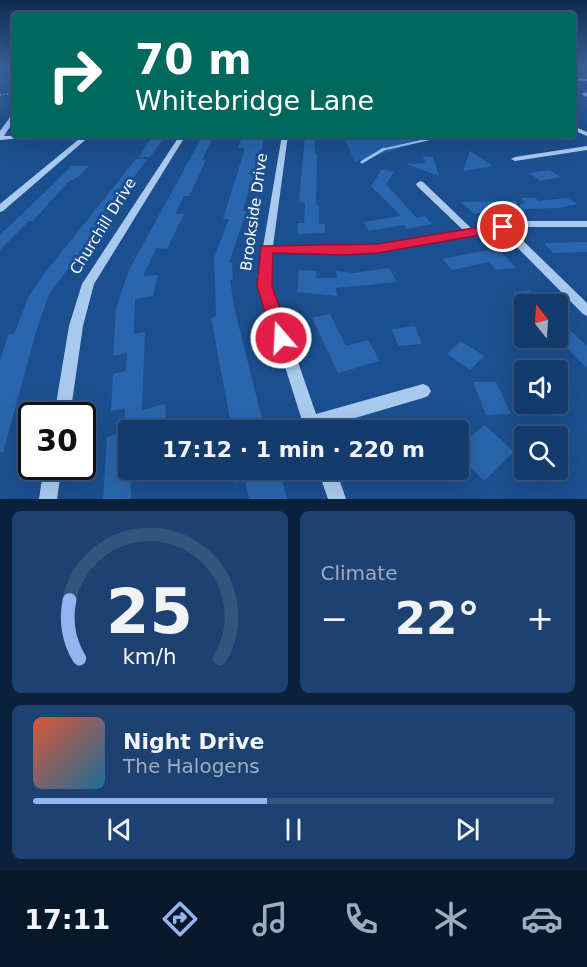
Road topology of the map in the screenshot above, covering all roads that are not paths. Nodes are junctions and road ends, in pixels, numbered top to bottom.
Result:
1 (12, 119) edge
2 (0, 138) edge
3 (84, 138) edge
4 (181, 138) edge
5 (284, 138) edge
6 (587, 148) edge
7 (515, 159) dead end
8 (420, 184) dead end
9 (0, 209) edge
10 (587, 224) edge
11 (503, 227) junction
12 (472, 234) junction
13 (266, 249) junction
14 (587, 311) edge
15 (423, 391) dead end
16 (64, 402) edge
17 (310, 420) edge
18 (334, 420) edge
19 (51, 480) edge
20 (330, 480) edge
21 (48, 499) edge
22 (337, 499) edge

1 - 2 street
3 - 9 street
4 - 16 street, Churchill Drive
5 - 13 street, Brookside Drive
6 - 7 street
8 - 12 street
10 - 11 street
11 - 12 street
11 - 14 street
12 - 13 street
13 - 17 street, Brookside Drive
15 - 18 street
19 - 21 street
20 - 22 street

